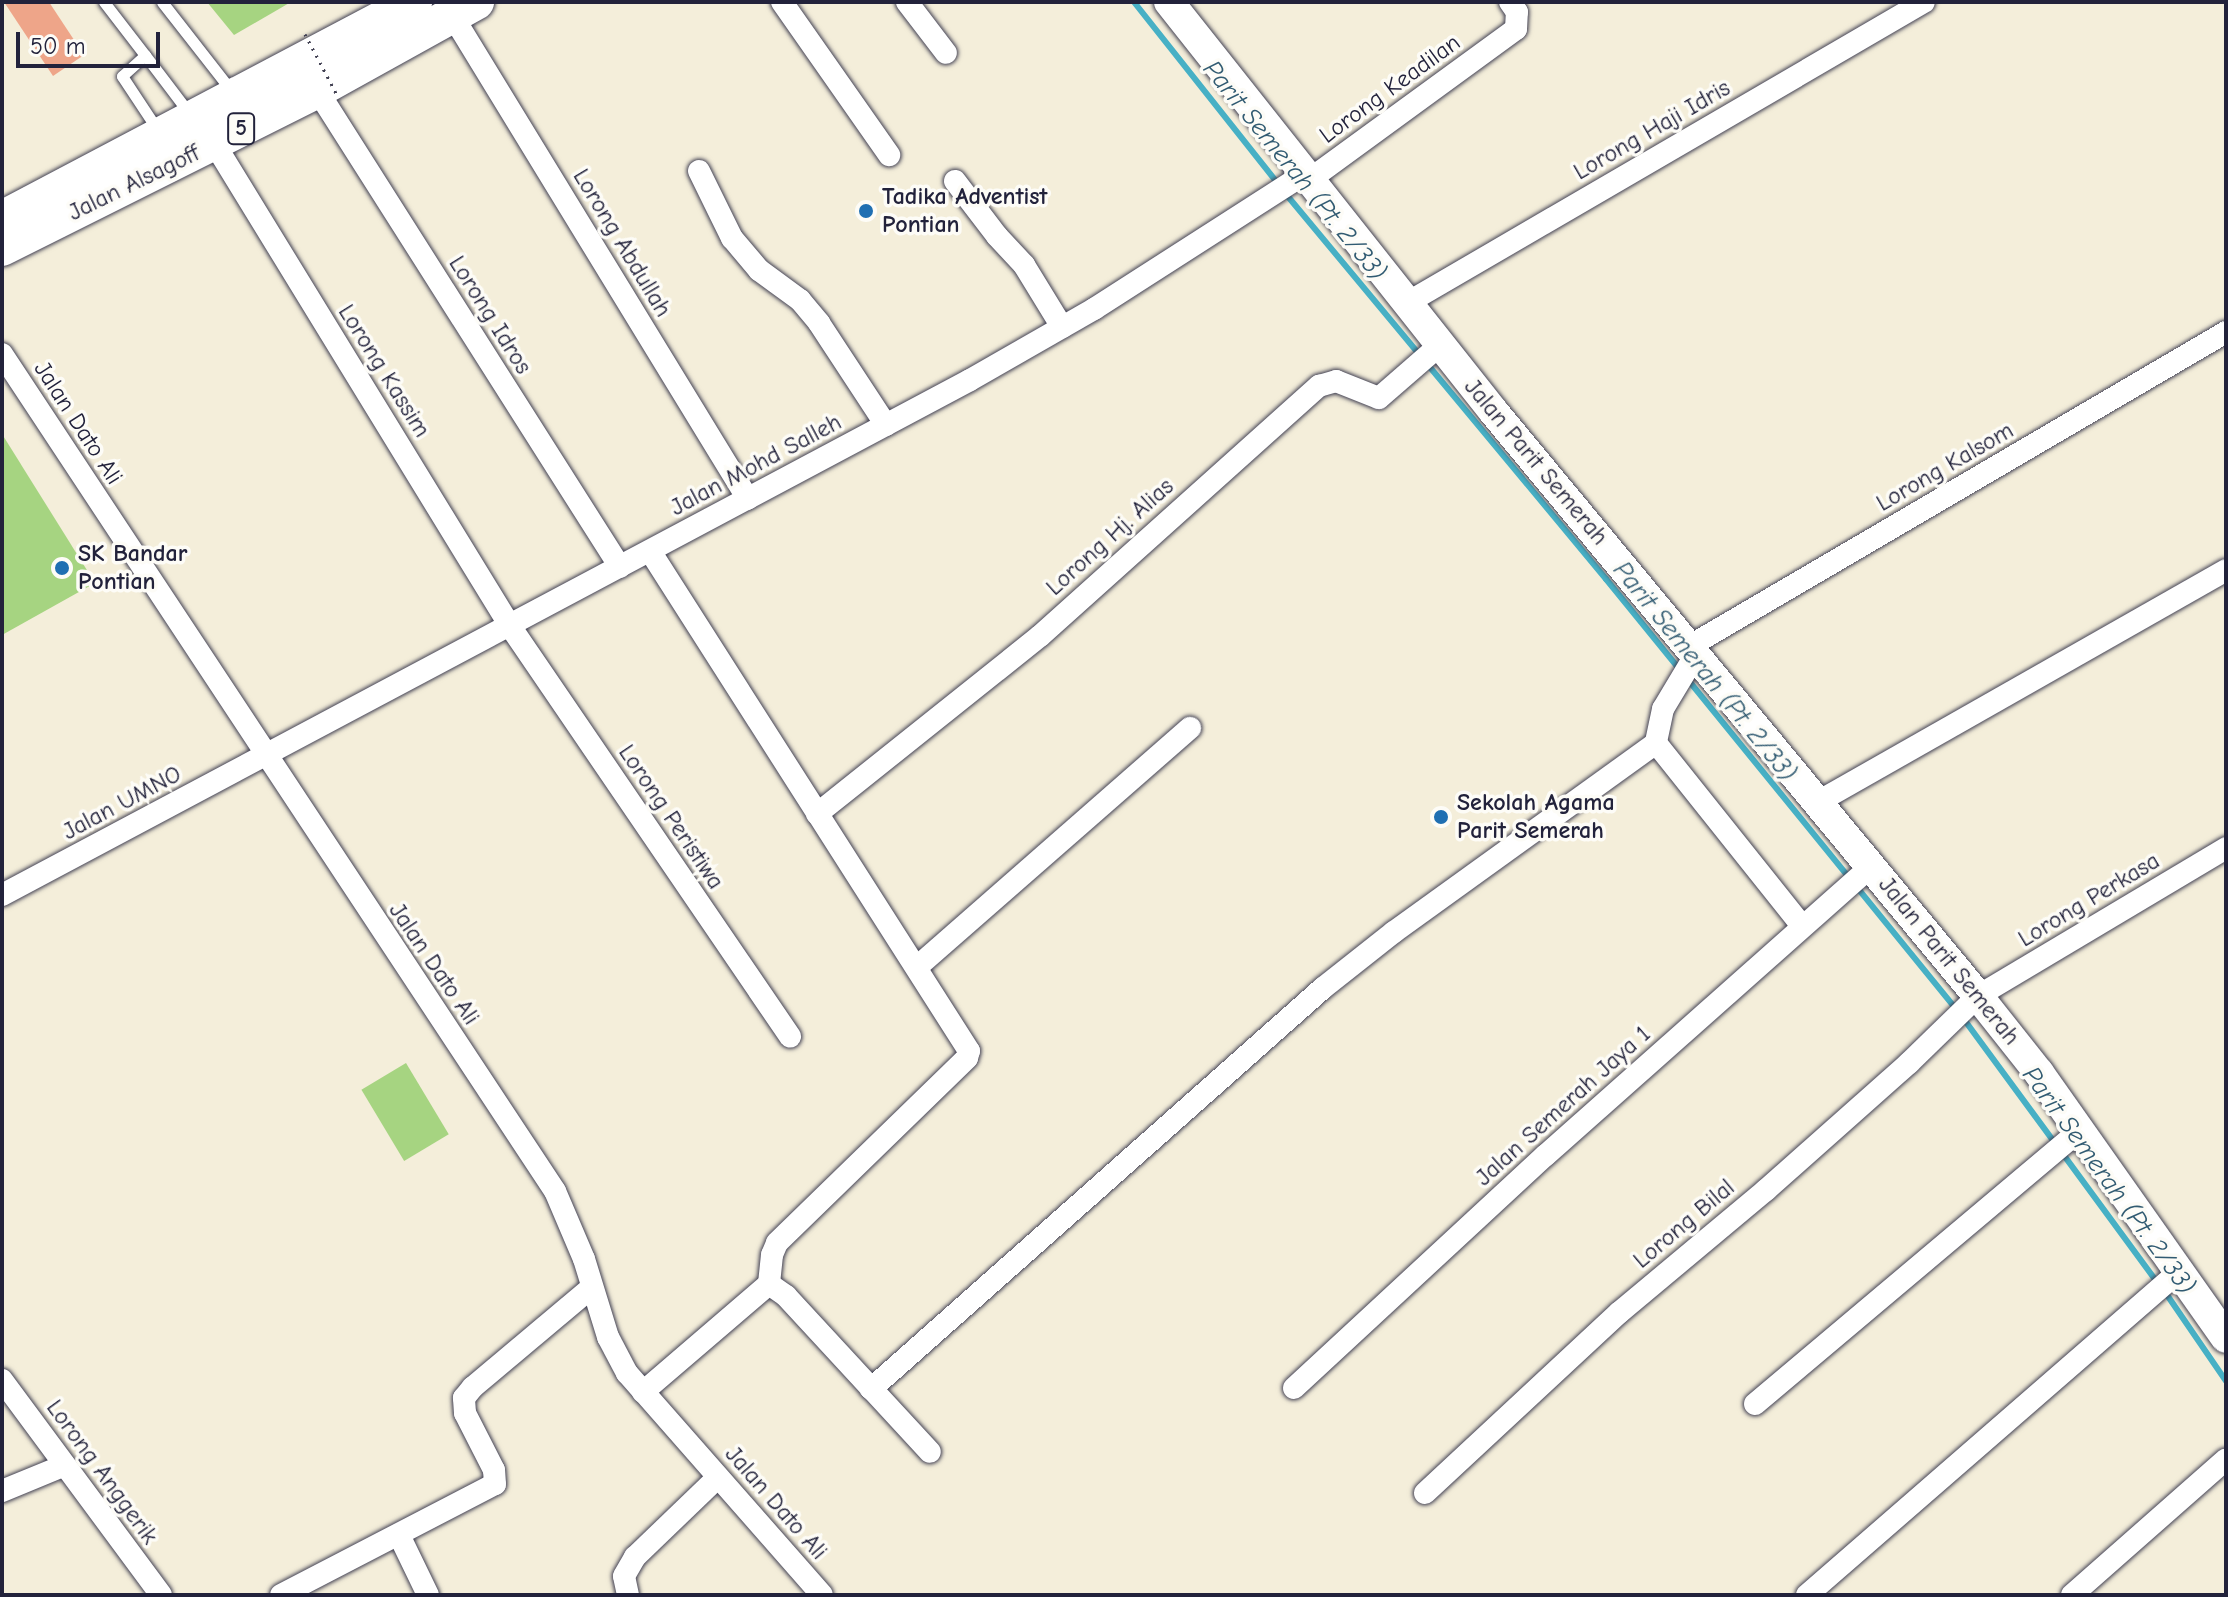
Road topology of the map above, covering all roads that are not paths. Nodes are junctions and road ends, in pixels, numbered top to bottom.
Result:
1 (104, 2) edge
2 (162, 2) edge
3 (414, 2) edge
4 (782, 2) edge
5 (907, 2) edge
6 (1169, 2) edge
7 (1510, 2) edge
8 (1924, 2) edge
9 (464, 9) edge
10 (946, 53) dead end
11 (145, 55) junction
12 (327, 92) junction
13 (237, 97) junction
14 (204, 131) junction
15 (161, 136) junction
16 (889, 155) dead end
17 (699, 171) dead end
18 (1301, 179) junction
19 (955, 181) dead end
20 (6, 209) edge
21 (2, 248) edge
22 (1407, 303) junction
23 (1062, 327) junction
24 (2226, 332) edge
25 (1434, 352) junction
26 (2, 354) edge
27 (886, 425) junction
28 (748, 499) junction
29 (650, 551) junction
30 (620, 567) junction
31 (2226, 570) edge
32 (510, 626) junction
33 (1693, 650) junction
34 (1190, 728) dead end
35 (1656, 743) junction
36 (266, 757) junction
37 (1818, 802) junction
38 (817, 814) junction
39 (2226, 848) edge
40 (1868, 870) junction
41 (2, 895) edge
42 (1802, 926) junction
43 (917, 967) junction
44 (1975, 999) junction
45 (790, 1037) dead end
46 (2066, 1142) junction
47 (2167, 1281) junction
48 (769, 1284) junction
49 (591, 1288) junction
50 (2225, 1333) edge
51 (2, 1380) edge
52 (1294, 1388) dead end
53 (871, 1389) junction
54 (643, 1392) junction
55 (1755, 1404) dead end
56 (930, 1452) dead end
57 (2226, 1459) edge
58 (65, 1465) junction
59 (718, 1477) junction
60 (2, 1491) edge
61 (1425, 1493) dead end
62 (399, 1535) junction
63 (161, 1595) edge
64 (281, 1595) edge
65 (428, 1595) edge
66 (628, 1595) edge
67 (822, 1595) edge
68 (1807, 1595) edge
69 (2072, 1595) edge

1 - 11 lane
2 - 13 lane
3 - 13 highway, Jalan Alsagoff / 5
4 - 16 street
5 - 10 street
6 - 18 main road, Jalan Parit Semerah
7 - 18 street, Lorong Keadilan
8 - 22 street, Lorong Haji Idris
9 - 12 highway, Jalan Alsagoff / 5
9 - 28 street, Lorong Abdullah
11 - 14 lane
11 - 15 lane
12 - 14 highway, Jalan Alsagoff / 5
12 - 30 street, Lorong Idros
13 - 14 highway, Jalan Alsagoff / 5
14 - 15 highway, Jalan Alsagoff / 5
14 - 21 highway, Jalan Alsagoff / 5
14 - 32 street, Lorong Kassim
15 - 20 highway, Jalan Alsagoff / 5
17 - 27 street
18 - 22 main road, Jalan Parit Semerah
18 - 23 street, Jalan Mohd Salleh
19 - 23 street
22 - 25 main road, Jalan Parit Semerah
23 - 27 street, Jalan Mohd Salleh
24 - 33 street, Lorong Kalsom
25 - 33 main road, Jalan Parit Semerah
25 - 38 street, Lorong Hj. Alias
26 - 36 street, Jalan Dato Ali
27 - 28 street, Jalan Mohd Salleh
28 - 29 street, Jalan Mohd Salleh
29 - 30 street, Jalan Mohd Salleh
29 - 38 street
30 - 32 street, Jalan Mohd Salleh
31 - 37 street
32 - 36 street, Jalan Mohd Salleh
32 - 45 street, Lorong Peristiwa
33 - 35 street
33 - 37 main road, Jalan Parit Semerah
34 - 43 street
35 - 42 street
35 - 53 street
36 - 41 street, Jalan UMNO
36 - 49 street, Jalan Dato Ali
37 - 40 main road, Jalan Parit Semerah
38 - 43 street
39 - 44 street, Lorong Perkasa
40 - 42 street, Jalan Semerah Jaya 1
40 - 44 main road, Jalan Parit Semerah
42 - 52 street, Jalan Semerah Jaya 1
43 - 48 street
44 - 46 main road, Jalan Parit Semerah
44 - 61 street, Lorong Bilal
46 - 47 main road, Jalan Parit Semerah
46 - 55 street
47 - 50 main road, Jalan Parit Semerah
47 - 68 street
48 - 53 street
48 - 54 street
49 - 54 street, Jalan Dato Ali
49 - 62 street
51 - 58 street, Lorong Anggerik
53 - 56 street
54 - 59 street, Jalan Dato Ali
57 - 69 street
58 - 60 street
58 - 63 street, Lorong Anggerik
59 - 66 street
59 - 67 street, Jalan Dato Ali
62 - 64 street
62 - 65 street

